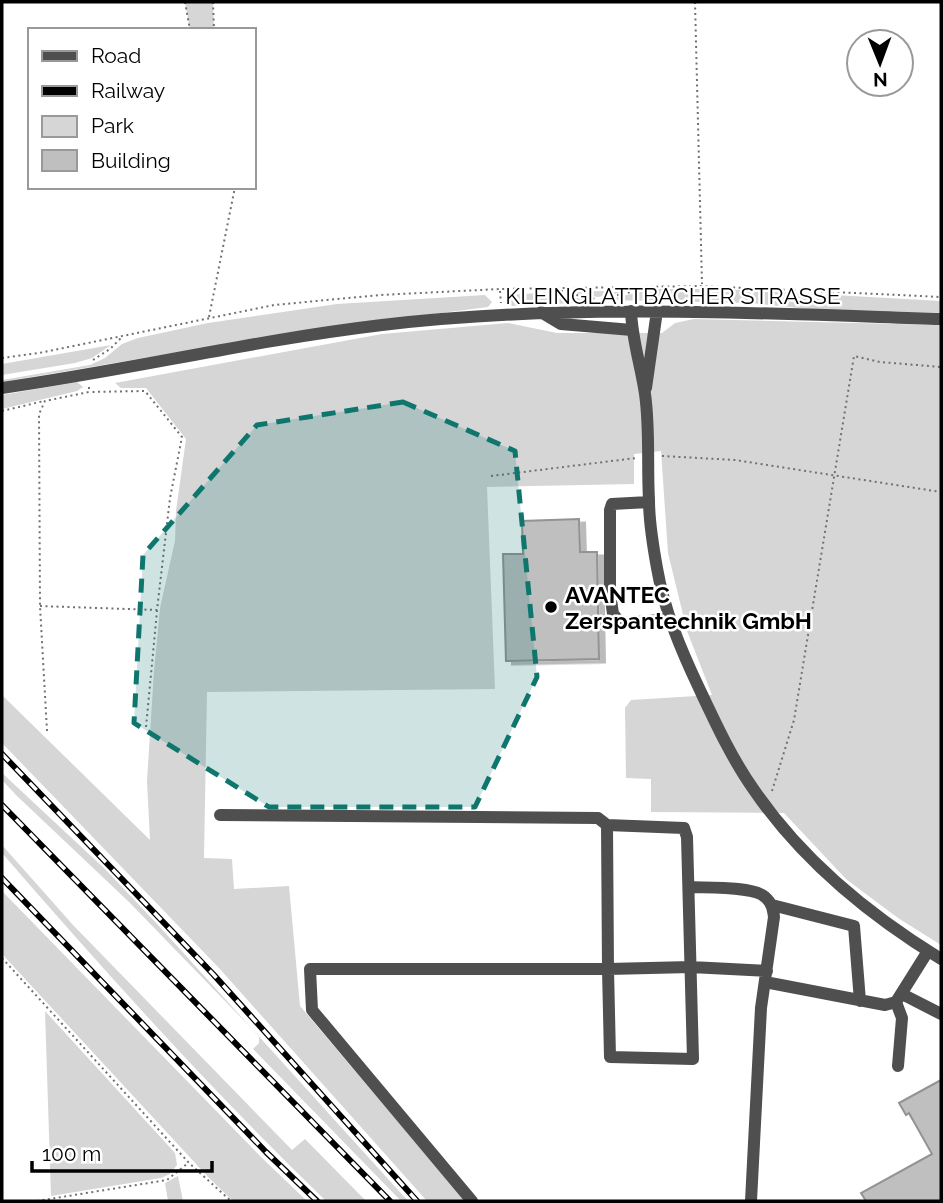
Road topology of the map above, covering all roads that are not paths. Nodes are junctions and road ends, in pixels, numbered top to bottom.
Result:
1 (631, 311) junction
2 (657, 311) junction
3 (541, 312) junction
4 (941, 319) edge
5 (632, 330) junction
6 (2, 388) edge
7 (645, 395) junction
8 (649, 502) junction
9 (670, 619) junction
10 (220, 815) dead end
11 (607, 825) junction
12 (689, 887) junction
13 (772, 905) junction
14 (928, 951) junction
15 (941, 959) edge
16 (691, 967) junction
17 (608, 969) junction
18 (766, 977) junction
19 (899, 998) junction
20 (860, 1001) junction
21 (941, 1014) edge
22 (898, 1066) dead end
23 (472, 1201) edge
24 (751, 1201) edge

1 - 2 street, KLEINGLATTBACHER STRASSE
1 - 3 street, KLEINGLATTBACHER STRASSE
1 - 5 street
2 - 4 street, KLEINGLATTBACHER STRASSE
2 - 7 street
3 - 5 street
3 - 6 street, KLEINGLATTBACHER STRASSE
5 - 7 street
7 - 8 street
8 - 9 street
8 - 9 street
9 - 14 street
10 - 11 street
11 - 12 street
11 - 17 street
12 - 13 street
12 - 16 street
13 - 18 street
13 - 20 street
14 - 15 street
14 - 19 street
16 - 17 street
16 - 17 street
16 - 18 street
17 - 23 street
18 - 20 street
18 - 24 street
19 - 20 street
19 - 21 street
19 - 22 street

